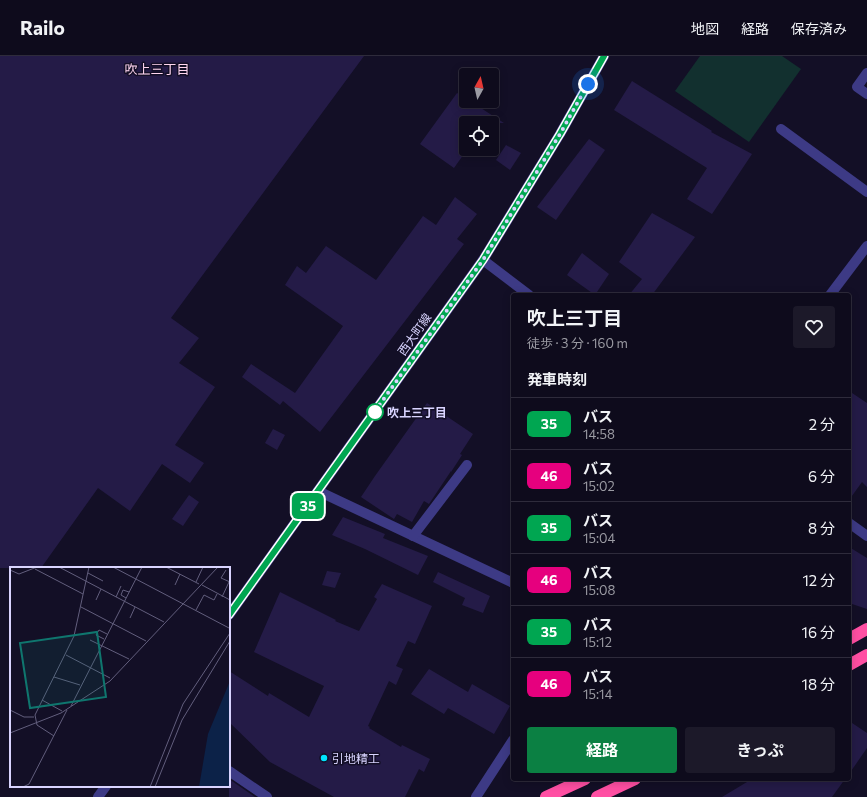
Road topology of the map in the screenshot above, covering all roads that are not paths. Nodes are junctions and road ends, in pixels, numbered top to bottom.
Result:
1 (604, 56) edge
2 (867, 73) edge
3 (867, 94) edge
4 (781, 130) dead end
5 (867, 192) edge
6 (867, 246) edge
7 (483, 260) junction
8 (526, 293) edge
9 (832, 293) edge
10 (467, 466) dead end
11 (318, 491) junction
12 (851, 524) edge
13 (414, 536) junction
14 (867, 536) edge
15 (511, 582) edge
16 (230, 614) edge
17 (867, 629) edge
18 (851, 638) edge
19 (867, 655) edge
20 (851, 665) edge
21 (511, 743) edge
22 (230, 772) edge
23 (581, 781) edge
24 (631, 781) edge
25 (105, 787) edge
26 (98, 797) edge
27 (267, 797) edge
28 (476, 797) edge
29 (546, 797) edge
30 (597, 797) edge

1 - 7 street, 西大町線
2 - 3 street
4 - 5 street
6 - 9 street
7 - 8 street
7 - 11 street, 西大町線
10 - 13 street
11 - 13 street
11 - 16 street, 西大町線
12 - 14 street
13 - 15 street
17 - 18 highway
19 - 20 highway
21 - 28 street
22 - 27 street
23 - 29 highway
24 - 30 highway
25 - 26 street

